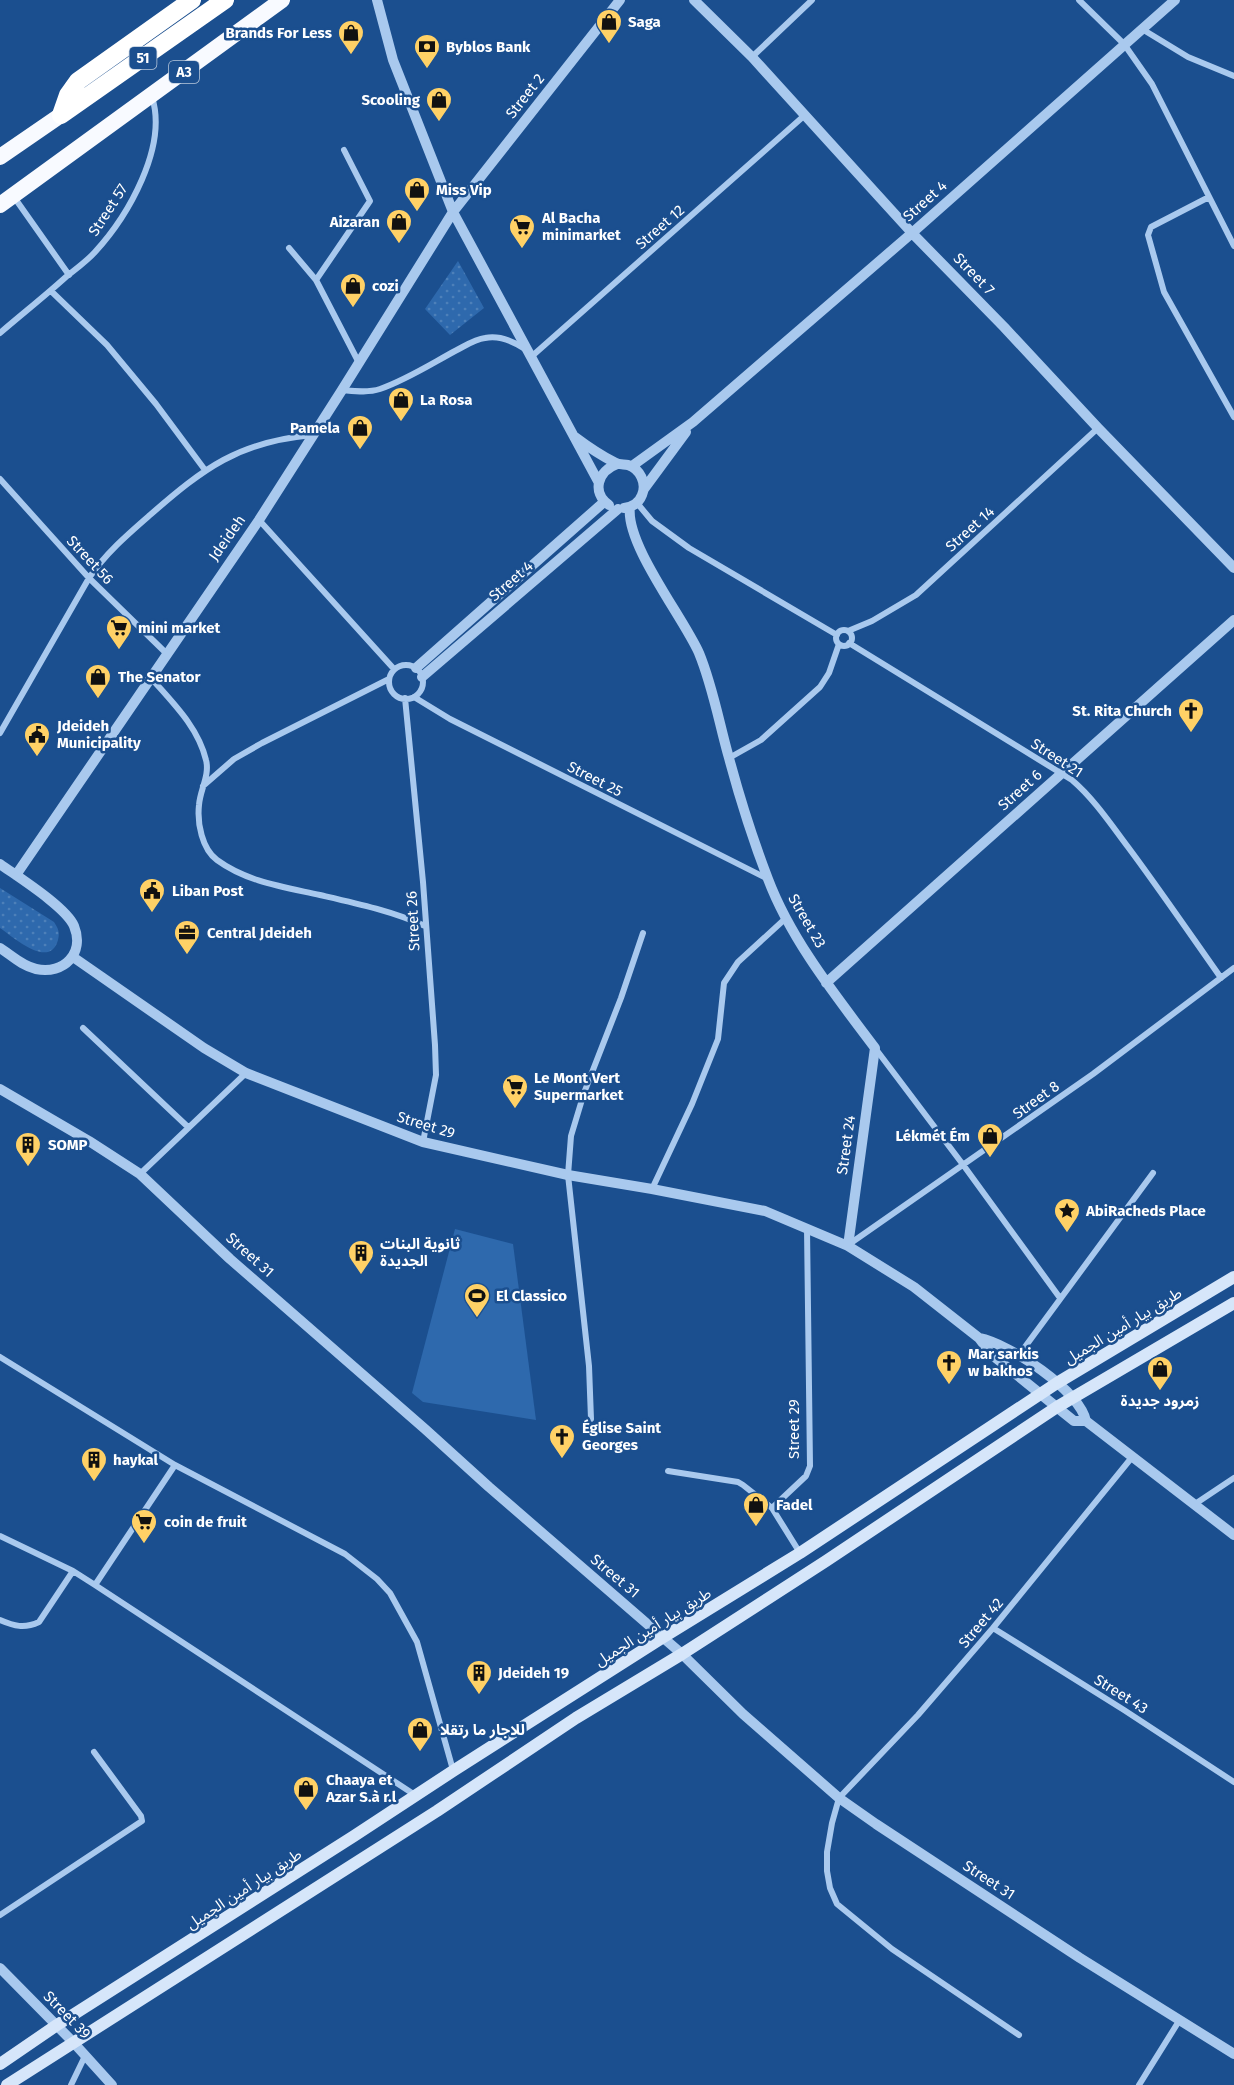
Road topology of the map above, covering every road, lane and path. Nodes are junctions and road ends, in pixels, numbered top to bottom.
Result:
1 (192, 0) edge
2 (225, 0) edge
3 (282, 0) edge
4 (377, 0) edge
5 (620, 0) edge
6 (694, 0) edge
7 (813, 0) edge
8 (1079, 0) edge
9 (1174, 0) edge
10 (1142, 29) junction
11 (1124, 44) junction
12 (752, 57) junction
13 (1234, 76) edge
14 (151, 95) junction
15 (806, 114) junction
16 (61, 115) junction
17 (344, 150) dead end
18 (0, 157) edge
19 (1209, 197) junction
20 (6, 200) edge
21 (453, 212) junction
22 (912, 233) junction
23 (1234, 246) edge
24 (290, 248) dead end
25 (69, 275) junction
26 (316, 280) junction
27 (51, 291) junction
28 (1, 331) edge
29 (529, 354) junction
30 (359, 363) junction
31 (342, 390) junction
32 (1234, 417) edge
33 (693, 422) junction
34 (1098, 428) junction
35 (312, 435) junction
36 (572, 435) junction
37 (617, 464) junction
38 (632, 466) junction
39 (205, 470) junction
40 (0, 479) edge
41 (599, 483) junction
42 (644, 489) junction
43 (604, 502) junction
44 (628, 506) junction
45 (258, 520) junction
46 (1234, 568) edge
47 (89, 578) junction
48 (1234, 620) edge
49 (848, 631) junction
50 (837, 635) junction
51 (849, 643) junction
52 (839, 644) junction
53 (166, 653) junction
54 (394, 669) junction
55 (419, 672) junction
56 (150, 677) junction
57 (389, 679) junction
58 (414, 697) junction
59 (405, 698) junction
60 (0, 733) edge
61 (729, 758) junction
62 (1061, 774) junction
63 (203, 786) junction
64 (0, 864) edge
65 (16, 875) junction
66 (768, 879) junction
67 (786, 918) junction
68 (425, 926) junction
69 (643, 933) dead end
70 (0, 948) edge
71 (73, 957) junction
72 (1234, 968) edge
73 (1221, 978) junction
74 (826, 983) junction
75 (83, 1028) dead end
76 (874, 1048) junction
77 (246, 1073) junction
78 (0, 1089) edge
79 (188, 1127) junction
80 (423, 1142) junction
81 (964, 1166) junction
82 (1153, 1173) dead end
83 (140, 1174) junction
84 (568, 1175) junction
85 (652, 1189) junction
86 (807, 1228) junction
87 (848, 1246) junction
88 (1234, 1277) edge
89 (1060, 1298) junction
90 (1234, 1303) edge
91 (979, 1338) junction
92 (1019, 1355) junction
93 (0, 1357) edge
94 (1057, 1383) junction
95 (1041, 1394) junction
96 (1072, 1397) junction
97 (1057, 1407) junction
98 (591, 1419) dead end
99 (1086, 1421) junction
100 (1133, 1456) junction
101 (175, 1466) junction
102 (668, 1471) dead end
103 (1234, 1478) edge
104 (1195, 1504) junction
105 (772, 1508) junction
106 (1234, 1535) edge
107 (0, 1536) edge
108 (800, 1553) junction
109 (73, 1571) junction
110 (95, 1585) junction
111 (0, 1620) edge
112 (993, 1628) junction
113 (662, 1638) junction
114 (682, 1654) junction
115 (94, 1752) dead end
116 (453, 1771) junction
117 (1234, 1782) edge
118 (416, 1796) junction
119 (839, 1798) junction
120 (0, 1915) edge
121 (0, 1968) edge
122 (1179, 2020) junction
123 (57, 2025) junction
124 (1019, 2035) dead end
125 (74, 2042) junction
126 (1234, 2054) edge
127 (86, 2056) junction
128 (0, 2064) edge
129 (7, 2085) edge
130 (71, 2085) edge
131 (112, 2085) edge
132 (1139, 2085) edge

1 - 16 highway
2 - 16 highway, 51
3 - 14 highway, A3
4 - 21 street
5 - 21 street, Street 2
6 - 12 street, Street 7
7 - 12 street
8 - 11 street
9 - 10 street, Street 4
10 - 11 street, Street 4
10 - 13 street
11 - 19 street
11 - 22 street, Street 4
12 - 15 street, Street 7
14 - 20 highway, A3
14 - 25 street, Street 57
15 - 22 street, Street 7
15 - 29 street, Street 12
16 - 18 highway
17 - 26 street
19 - 23 street
19 - 32 street
20 - 25 street
21 - 29 street
21 - 30 street, Jdeideh
22 - 33 street, Street 4
22 - 34 street, Street 7
24 - 26 street
25 - 27 street, Street 57
26 - 30 street
27 - 28 street, Street 57
27 - 39 street
29 - 31 street
29 - 36 street
30 - 31 street, Jdeideh
31 - 35 street, Jdeideh
33 - 38 street, Street 4
33 - 42 street, Street 4
34 - 46 street, Street 7
34 - 49 street, Street 14
35 - 39 street
35 - 45 street, Jdeideh
36 - 37 street
36 - 41 street
37 - 38 street
37 - 41 street
38 - 42 street
39 - 47 street
40 - 47 street, Street 56
41 - 43 street
42 - 44 street
43 - 44 street
43 - 55 street, Street 4
44 - 50 street
44 - 55 street, Street 4
44 - 61 street, Street 23
45 - 53 street, Jdeideh
45 - 54 street
47 - 53 street, Street 56
47 - 60 street
48 - 62 street, Street 6
49 - 50 street
49 - 51 street
50 - 52 street
51 - 52 street
51 - 62 street, Street 21
52 - 61 street
53 - 56 street, Jdeideh
54 - 55 street
54 - 57 street
55 - 58 street
56 - 63 street
56 - 65 street, Jdeideh
57 - 59 street
57 - 63 street
58 - 59 street
58 - 66 street, Street 25
59 - 68 street, Street 26
61 - 66 street, Street 23
62 - 73 street, Street 21
62 - 74 street, Street 6
63 - 68 street
64 - 65 street
65 - 71 street
66 - 67 street, Street 23
67 - 74 street, Street 23
67 - 85 street
68 - 80 street, Street 26
69 - 84 street
70 - 71 street
71 - 77 street, Street 29
72 - 73 street, Street 8
73 - 81 street, Street 8
74 - 76 street, Street 23
75 - 79 street
76 - 81 street, Street 23
76 - 87 street, Street 24
77 - 79 street
77 - 80 street, Street 29
78 - 83 street, Street 31
79 - 83 street
80 - 84 street, Street 29
81 - 87 street, Street 8
81 - 89 street, Street 23
82 - 89 street
83 - 113 street, Street 31
84 - 85 street, Street 29
84 - 98 street
85 - 86 street, Street 29
86 - 87 street, Street 29
86 - 105 street, Street 29
87 - 91 street, Street 29
88 - 94 main road, طريق بيار أمين الجميل
89 - 92 street
90 - 96 main road
91 - 92 street, Street 29
91 - 95 street, Street 29
92 - 94 street, Street 29
93 - 101 street
94 - 95 main road, طريق بيار أمين الجميل
94 - 96 street, Street 29
95 - 97 street, Street 29
95 - 108 main road, طريق بيار أمين الجميل
96 - 97 main road
96 - 99 street, Street 29
97 - 99 street, Street 29
97 - 114 main road
99 - 100 street, Street 29
100 - 104 street, Street 29
100 - 112 street, Street 42
101 - 110 street
101 - 116 street
102 - 105 street
103 - 104 street
104 - 106 street, Street 29
105 - 108 street
107 - 109 street
108 - 113 main road, طريق بيار أمين الجميل
109 - 110 street
109 - 111 street
110 - 118 street
112 - 117 street, Street 43
112 - 119 street, Street 42
113 - 114 street, Street 31
113 - 116 main road, طريق بيار أمين الجميل
114 - 119 street, Street 31
114 - 125 main road
115 - 120 street
116 - 118 main road, طريق بيار أمين الجميل
118 - 123 main road, طريق بيار أمين الجميل
119 - 122 street, Street 31
119 - 124 street
121 - 123 street, Street 39
122 - 126 street, Street 31
122 - 132 street
123 - 125 street, Street 39
123 - 128 main road, طريق بيار أمين الجميل
125 - 127 street, Street 39
125 - 129 main road
127 - 130 street
127 - 131 street, Street 39

